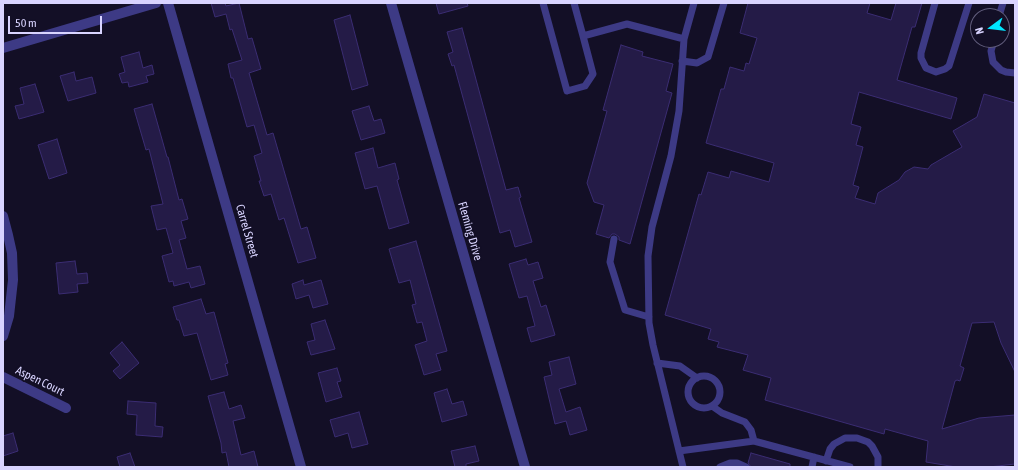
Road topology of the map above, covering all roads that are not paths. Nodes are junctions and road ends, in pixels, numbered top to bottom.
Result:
1 (156, 3) edge
2 (168, 3) edge
3 (391, 3) edge
4 (543, 3) edge
5 (574, 3) edge
6 (694, 3) edge
7 (724, 3) edge
8 (935, 3) edge
9 (969, 3) edge
10 (583, 36) junction
11 (684, 40) junction
12 (3, 48) edge
13 (992, 48) edge
14 (682, 61) junction
15 (1015, 73) edge
16 (3, 216) edge
17 (614, 239) dead end
18 (649, 317) junction
19 (3, 336) edge
20 (657, 363) junction
21 (3, 377) edge
22 (697, 378) junction
23 (712, 406) junction
24 (66, 408) dead end
25 (754, 441) junction
26 (679, 450) junction
27 (814, 457) junction
28 (827, 463) edge
29 (301, 467) edge
30 (524, 467) edge
31 (683, 467) edge
32 (720, 467) edge
33 (746, 467) edge
34 (812, 467) edge
35 (850, 467) edge
36 (878, 467) edge

1 - 12 street
2 - 29 street, Carrel Street
3 - 30 street, Fleming Drive
4 - 10 lane
5 - 10 lane
6 - 11 lane
7 - 14 lane
8 - 9 lane
10 - 11 lane
11 - 14 lane
13 - 15 lane
14 - 18 lane
16 - 19 street
17 - 18 lane
18 - 20 lane
20 - 22 lane
20 - 26 lane
21 - 24 street, Aspen Court
22 - 23 lane
22 - 23 lane
23 - 25 lane
25 - 26 lane
25 - 27 lane
26 - 31 lane
27 - 28 lane
27 - 34 lane
28 - 35 lane
28 - 36 lane
32 - 33 lane

